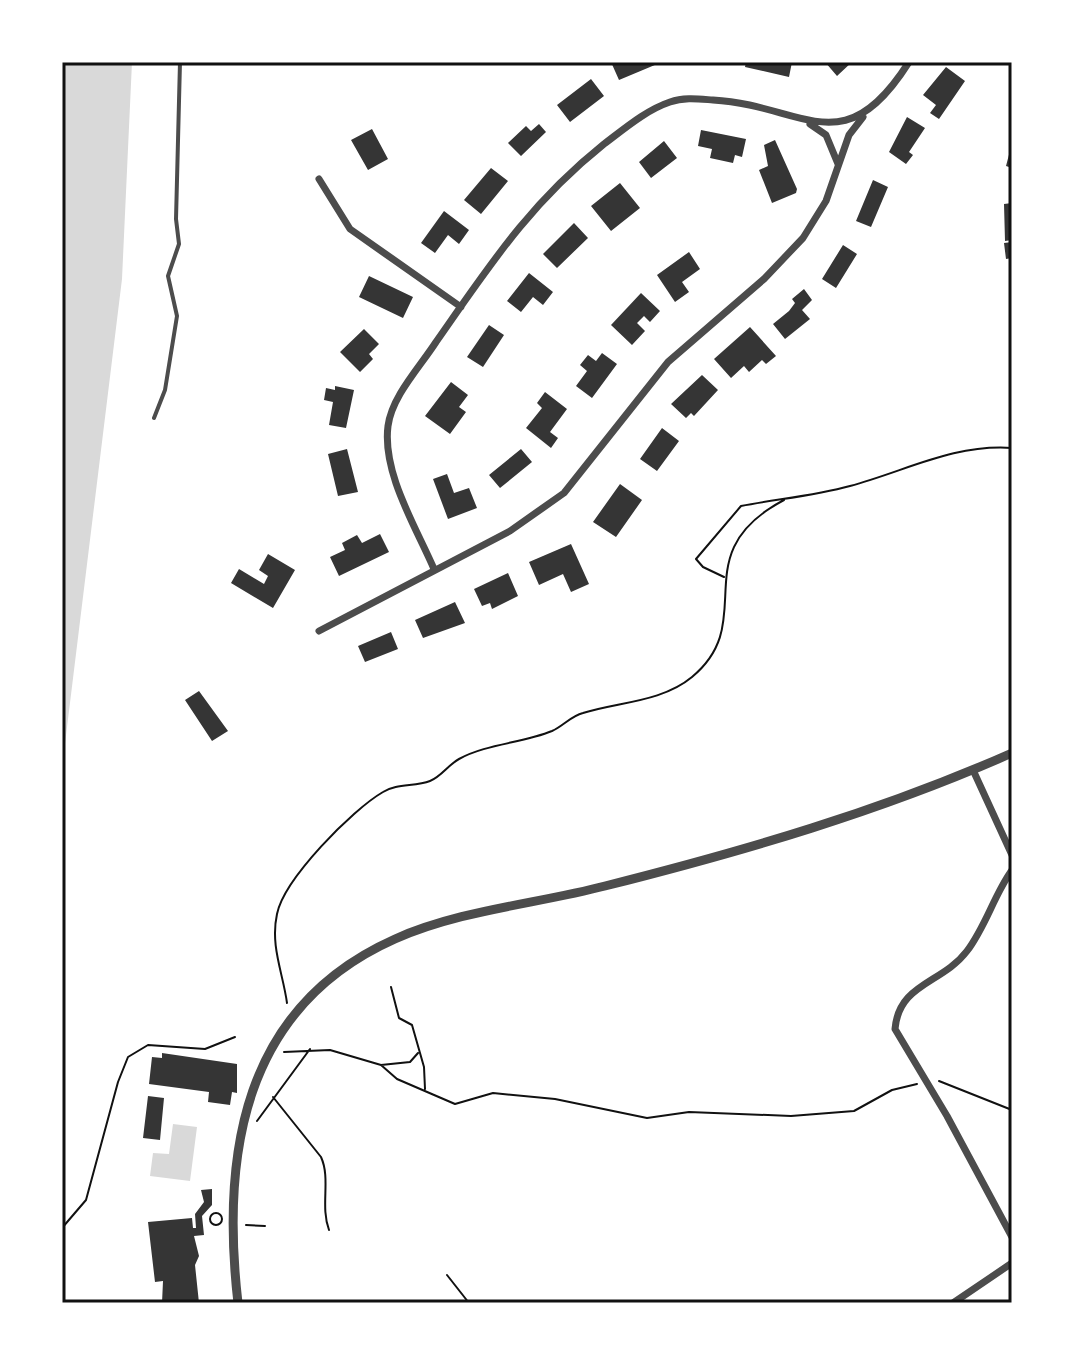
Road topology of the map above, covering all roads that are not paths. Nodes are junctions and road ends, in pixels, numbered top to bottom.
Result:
1 (180, 62) edge
2 (909, 62) edge
3 (870, 110) junction
4 (797, 118) junction
5 (838, 166) junction
6 (319, 179) dead end
7 (461, 307) junction
8 (154, 418) dead end
9 (434, 569) junction
10 (319, 631) dead end
11 (1012, 753) edge
12 (973, 770) junction
13 (1012, 855) edge
14 (1012, 870) edge
15 (1012, 1237) edge
16 (1012, 1263) edge
17 (238, 1303) edge
18 (953, 1303) edge

1 - 8 lane
2 - 3 street
3 - 4 street
3 - 5 street
4 - 5 street
4 - 7 street
5 - 9 street
6 - 7 street
7 - 9 street
9 - 10 street
11 - 12 street
12 - 13 street
12 - 17 street
14 - 15 street
16 - 18 street

